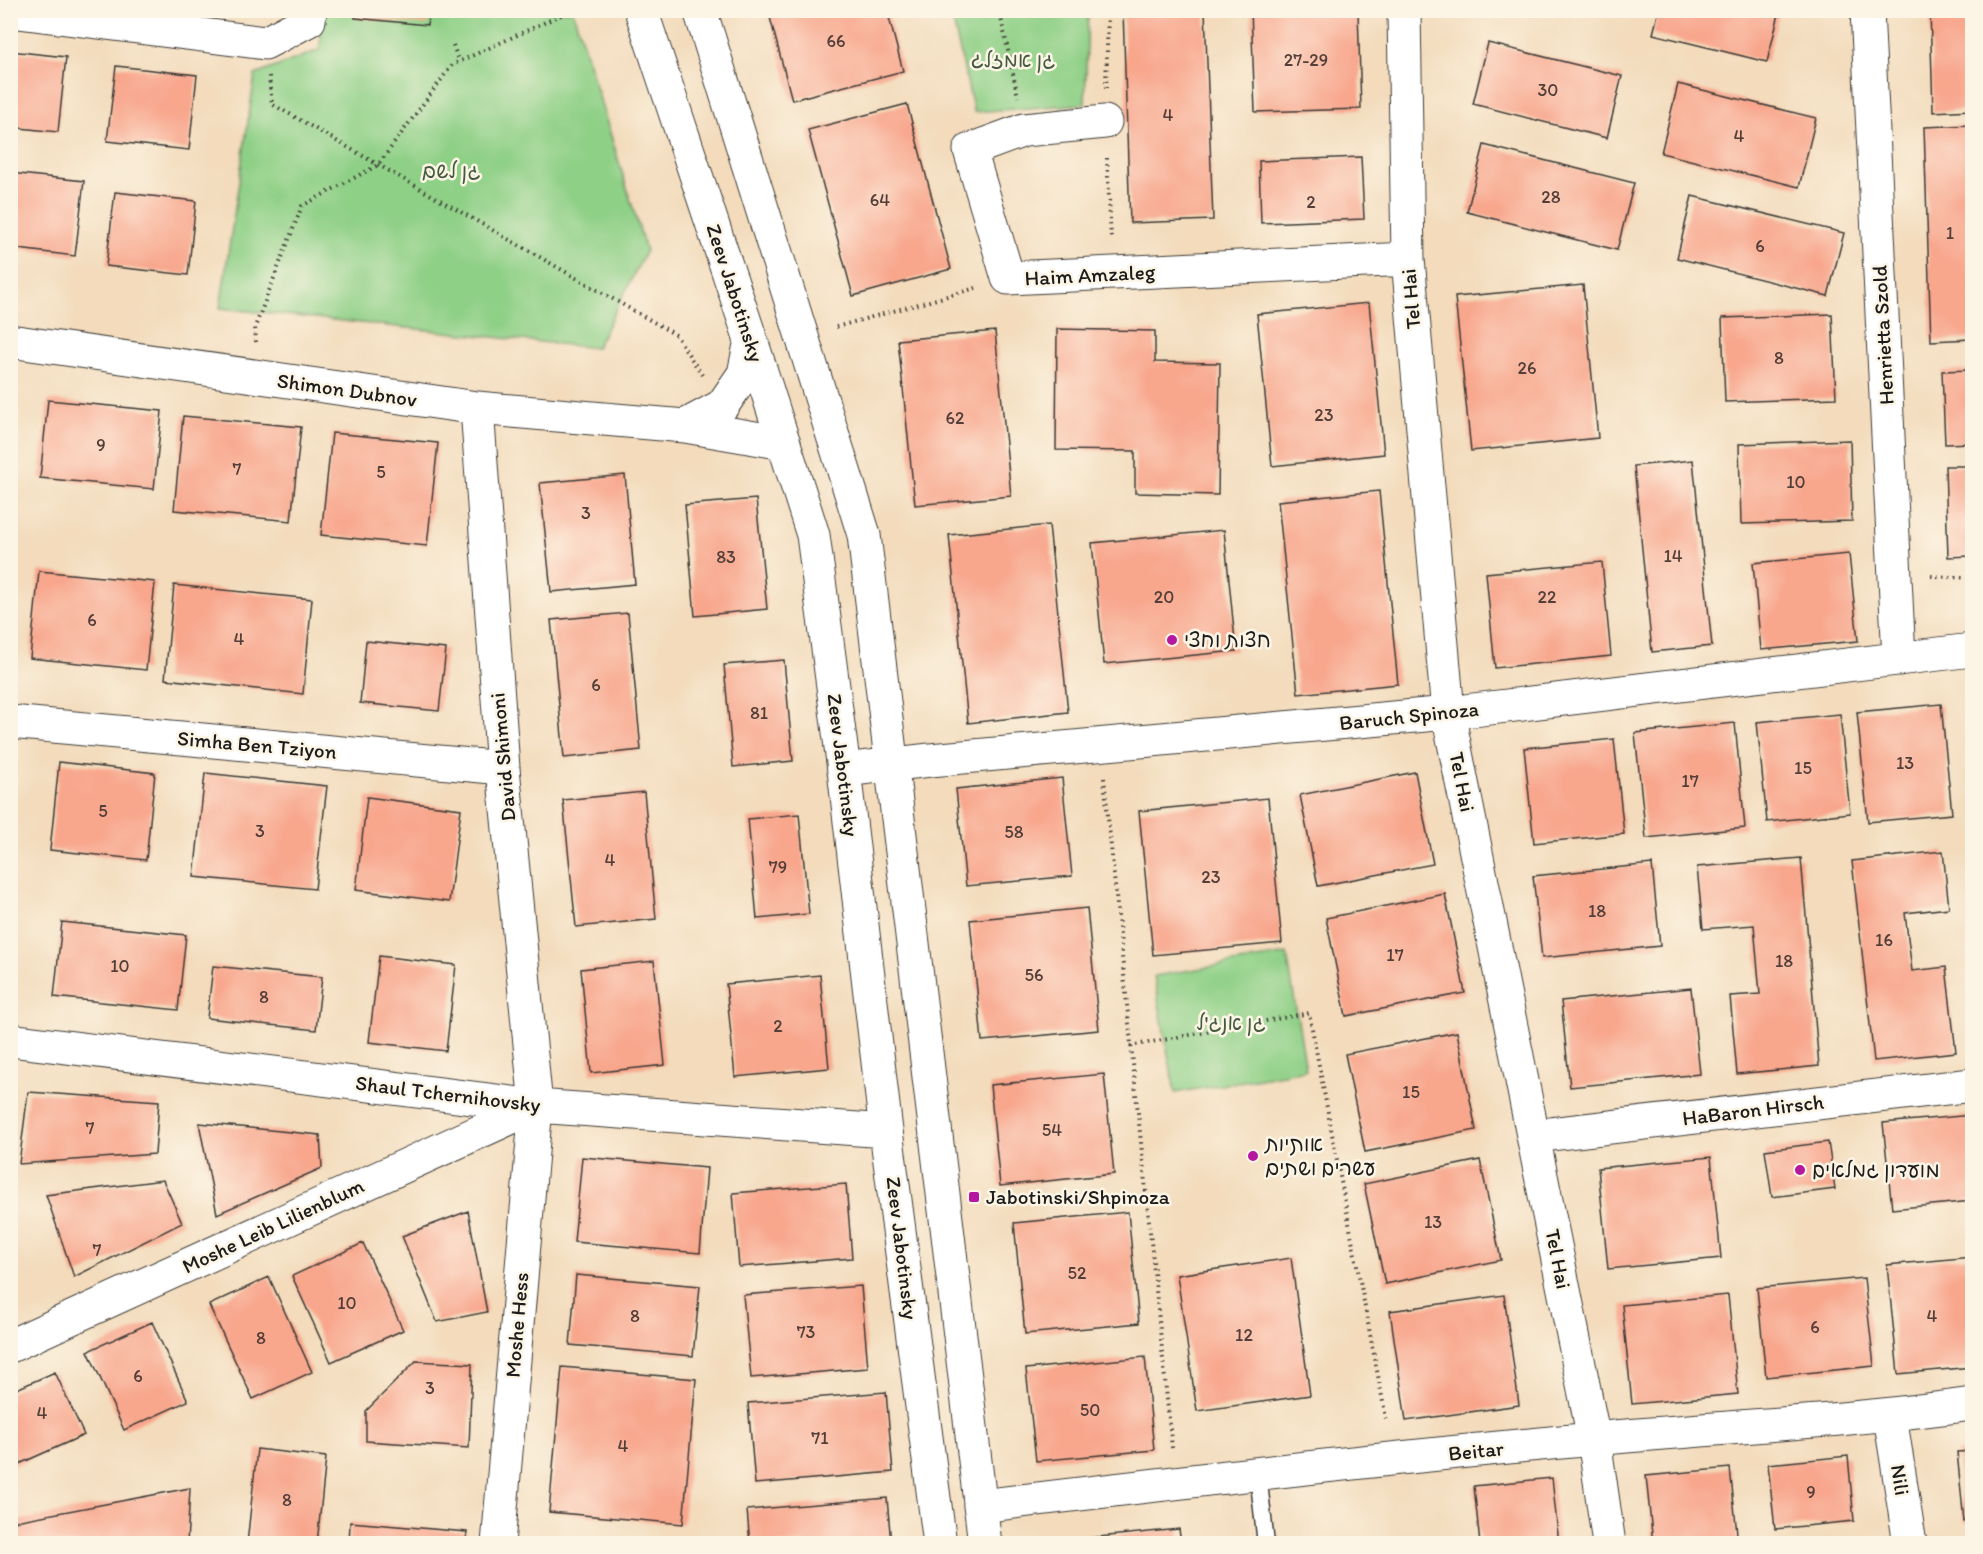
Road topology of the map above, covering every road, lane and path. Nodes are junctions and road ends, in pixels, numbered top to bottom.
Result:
1 (310, 10) edge
2 (572, 10) edge
3 (641, 10) edge
4 (700, 10) edge
5 (1006, 10) edge
6 (1404, 10) edge
7 (1867, 10) edge
8 (10, 11) edge
9 (265, 43) junction
10 (453, 45) dead end
11 (459, 62) junction
12 (1105, 122) dead end
13 (1024, 130) junction
14 (378, 165) junction
15 (1408, 260) junction
16 (1008, 278) junction
17 (802, 336) junction
18 (751, 340) junction
19 (10, 341) edge
20 (256, 377) junction
21 (722, 406) junction
22 (477, 408) junction
23 (685, 426) junction
24 (784, 443) junction
25 (1972, 650) edge
26 (1899, 659) junction
27 (1448, 713) junction
28 (10, 722) edge
29 (1100, 744) junction
30 (892, 764) junction
31 (503, 768) junction
32 (844, 770) junction
33 (10, 1040) edge
34 (1130, 1046) junction
35 (1972, 1085) edge
36 (536, 1106) junction
37 (886, 1131) junction
38 (1533, 1136) junction
39 (10, 1346) edge
40 (1972, 1404) edge
41 (1890, 1416) junction
42 (1594, 1439) junction
43 (1394, 1460) junction
44 (1258, 1474) junction
45 (1176, 1482) junction
46 (980, 1506) junction
47 (498, 1544) edge
48 (940, 1544) edge
49 (985, 1544) edge
50 (1266, 1544) edge
51 (1609, 1544) edge
52 (1910, 1544) edge

1 - 9 street
2 - 11 path
3 - 18 street, Zeev Jabotinsky
4 - 17 street
5 - 13 path
6 - 15 street, Tel Hai
7 - 26 street, Henrietta Szold
8 - 9 street
9 - 14 path
10 - 11 path
11 - 14 path
12 - 13 street, Haim Amzaleg
13 - 16 street, Haim Amzaleg
14 - 20 path
14 - 21 path
15 - 16 street, Haim Amzaleg
15 - 27 street, Tel Hai
16 - 17 path
17 - 30 street
18 - 21 street
18 - 24 street, Zeev Jabotinsky
19 - 20 street, Shimon Dubnov
20 - 22 street, Shimon Dubnov
21 - 23 street
22 - 23 street, Shimon Dubnov
22 - 31 street, David Shimoni
23 - 24 street, Shimon Dubnov
24 - 32 street, Zeev Jabotinsky
25 - 26 street, Baruch Spinoza
26 - 27 street, Baruch Spinoza
27 - 29 street, Baruch Spinoza
27 - 38 street, Tel Hai
28 - 31 street, Simha Ben Tziyon
29 - 30 street, Baruch Spinoza
29 - 34 path
30 - 32 street, Baruch Spinoza
30 - 46 street
31 - 36 street, David Shimoni
32 - 37 street, Zeev Jabotinsky
33 - 36 street, Shaul Tchernihovsky
34 - 43 path
34 - 45 path
35 - 38 street, HaBaron Hirsch
36 - 37 street, Shaul Tchernihovsky
36 - 39 street, Moshe Leib Lilienblum
36 - 47 street, Moshe Hess
37 - 48 street, Zeev Jabotinsky
38 - 42 street, Tel Hai
40 - 41 street, Beitar
41 - 42 street, Beitar
41 - 52 street, Nili
42 - 43 street, Beitar
42 - 51 street, Tel Hai
43 - 44 street, Beitar
44 - 45 street, Beitar
44 - 50 lane
45 - 46 street, Beitar
46 - 49 street

